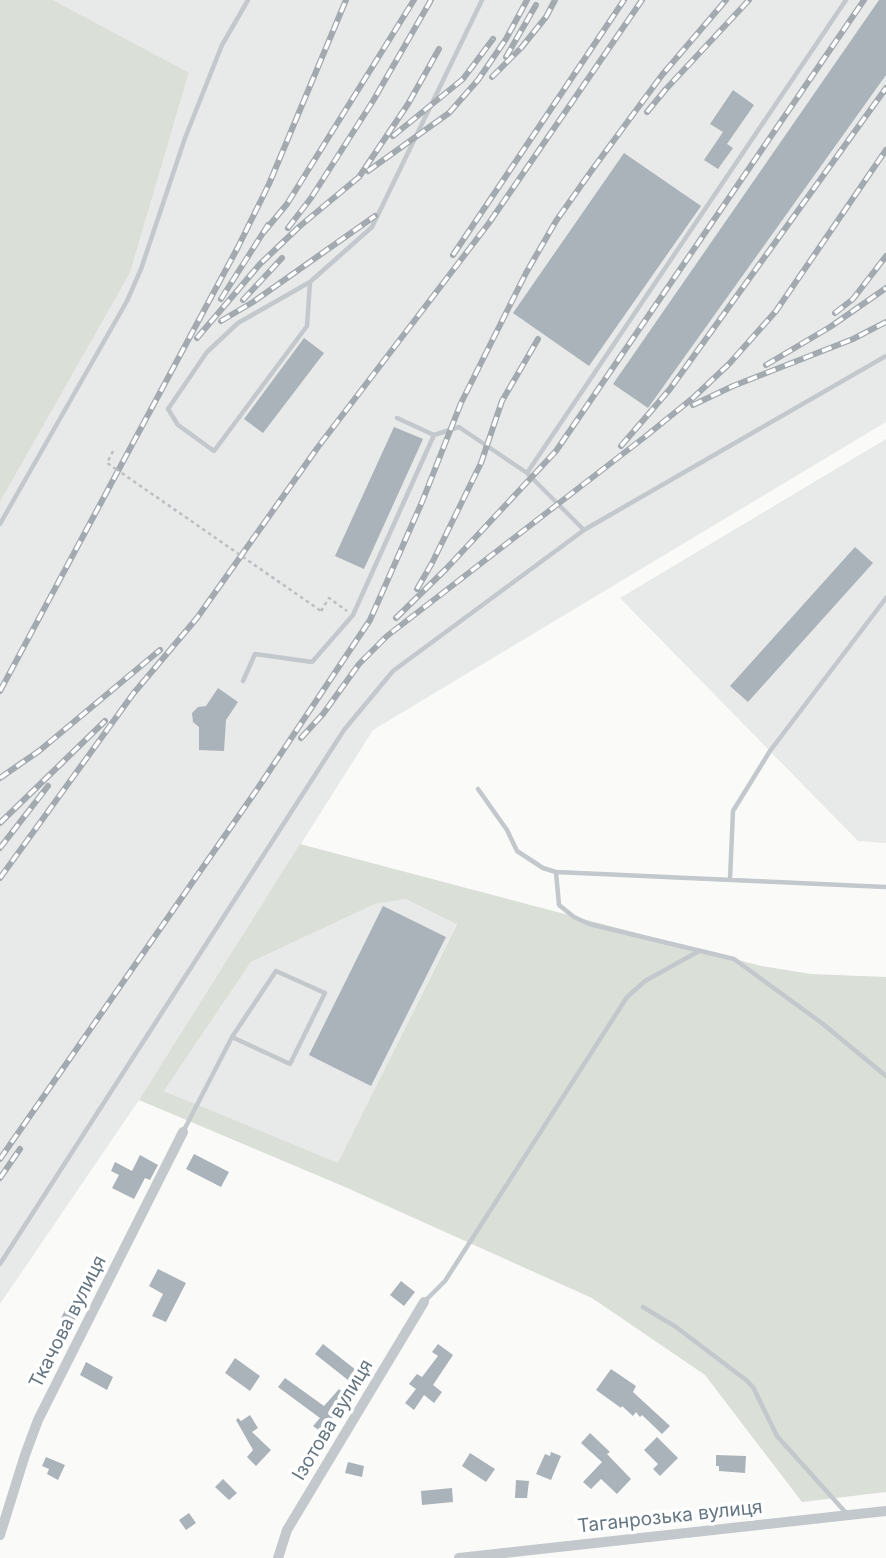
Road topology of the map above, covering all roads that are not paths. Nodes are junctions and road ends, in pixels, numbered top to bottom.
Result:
1 (248, 0) edge
2 (482, 0) edge
3 (846, 0) edge
4 (310, 282) junction
5 (886, 356) edge
6 (397, 418) dead end
7 (435, 435) junction
8 (527, 472) junction
9 (0, 524) edge
10 (584, 530) junction
11 (886, 598) edge
12 (243, 681) dead end
13 (478, 789) dead end
14 (556, 872) junction
15 (730, 879) junction
16 (886, 887) edge
17 (699, 951) junction
18 (232, 1037) junction
19 (886, 1076) edge
20 (183, 1132) joint
21 (0, 1264) edge
22 (424, 1302) joint
23 (643, 1307) dead end
24 (886, 1511) edge
25 (847, 1515) junction
26 (0, 1535) edge
27 (278, 1558) edge
28 (465, 1558) edge

1 - 9 lane
2 - 4 lane
3 - 8 lane
4 - 4 lane
5 - 10 lane
6 - 7 lane
7 - 8 lane
7 - 12 lane
8 - 10 lane
10 - 21 lane
11 - 15 lane
13 - 14 lane
14 - 15 lane
14 - 17 lane
15 - 16 lane
17 - 19 lane
17 - 22 lane
18 - 18 lane
18 - 20 lane
20 - 26 street, Ткачова вулиця
22 - 27 street, Ізотова вулиця
23 - 25 lane
24 - 25 street, Таганрозька вулиця
25 - 28 street, Таганрозька вулиця

